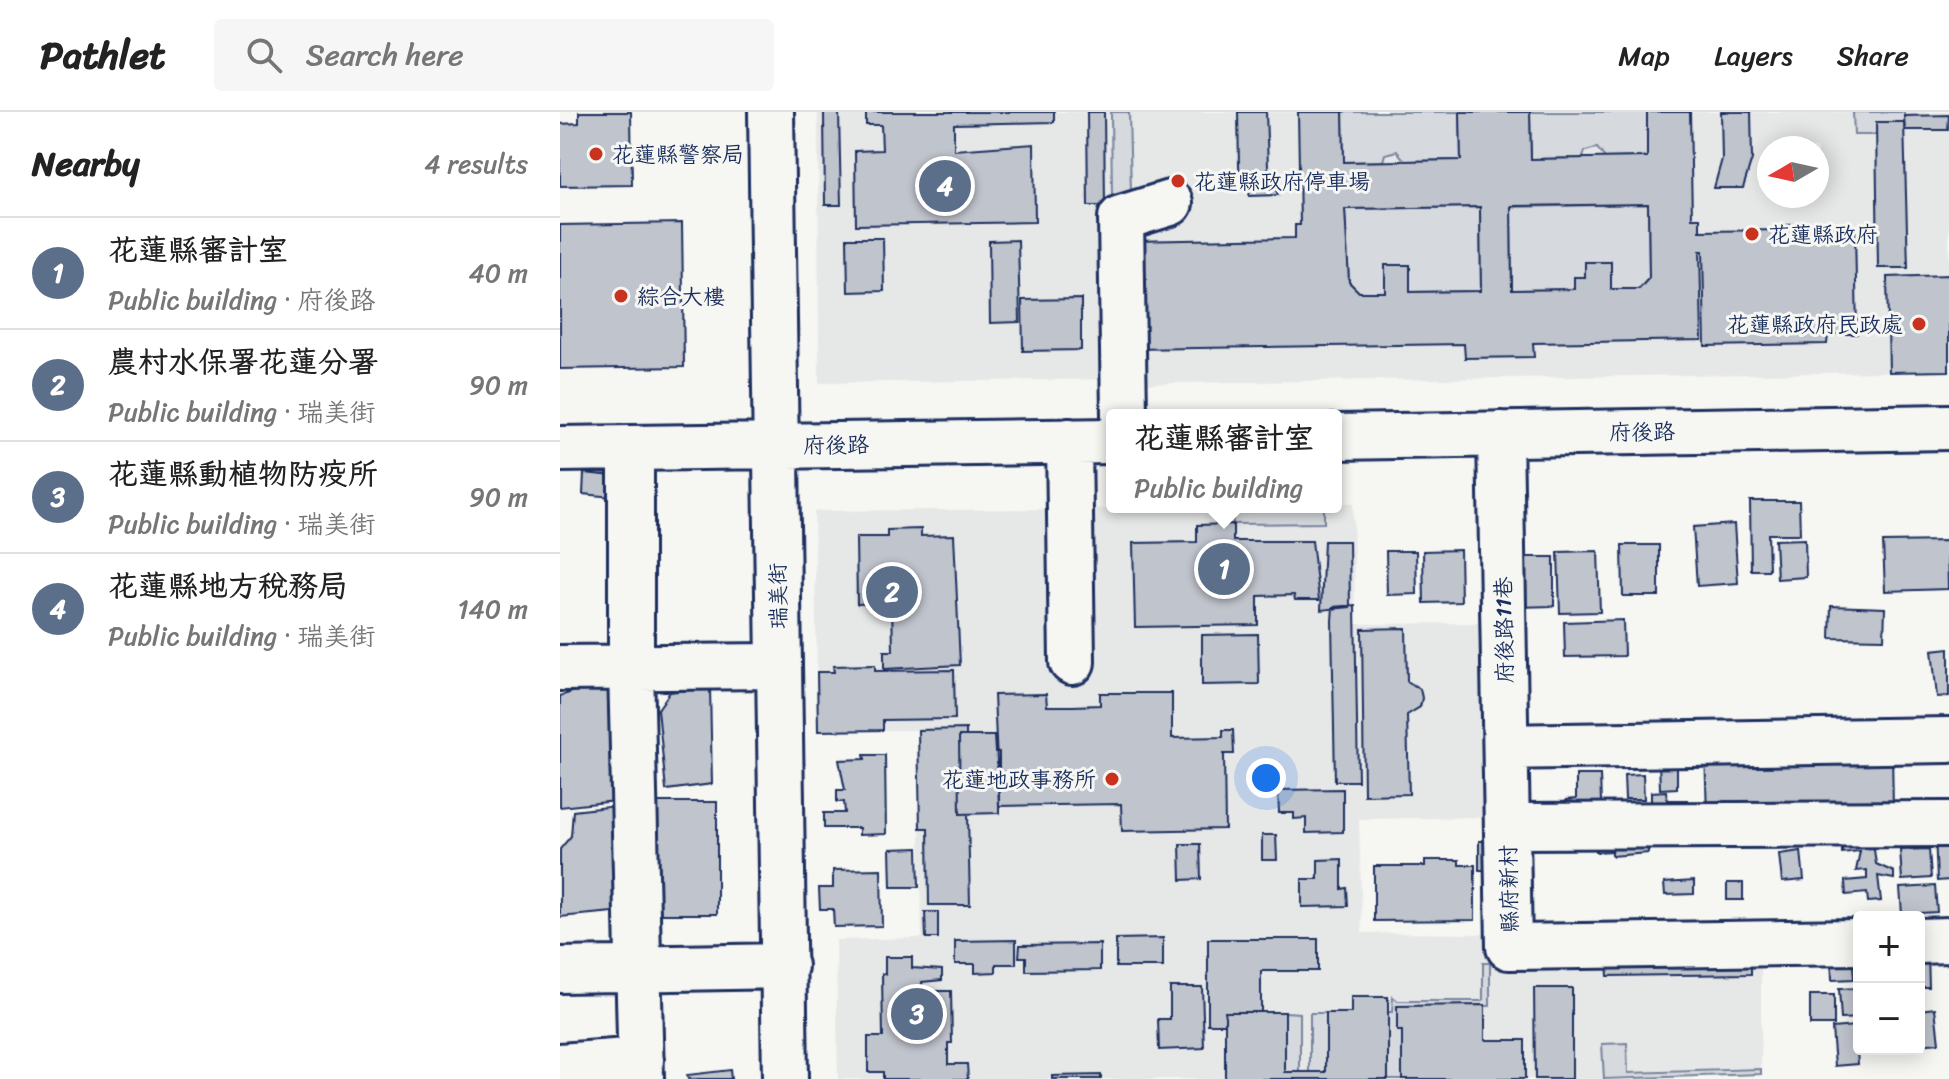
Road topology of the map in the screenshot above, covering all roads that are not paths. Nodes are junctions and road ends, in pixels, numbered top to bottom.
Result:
1 (771, 112) edge
2 (1170, 203) dead end
3 (1124, 409) edge
4 (1949, 427) edge
5 (1500, 434) junction
6 (1342, 437) edge
7 (1069, 441) junction
8 (1106, 441) edge
9 (776, 446) junction
10 (631, 448) junction
11 (560, 449) edge
12 (1072, 662) dead end
13 (779, 666) junction
14 (560, 668) edge
15 (631, 668) junction
16 (1949, 740) edge
17 (1506, 747) junction
18 (1949, 824) edge
19 (1508, 826) junction
20 (1949, 940) edge
21 (1925, 941) edge
22 (1853, 942) edge
23 (785, 966) junction
24 (560, 970) edge
25 (639, 970) junction
26 (560, 1066) edge
27 (641, 1069) edge
28 (785, 1079) edge

1 - 9 street, 瑞美街
2 - 3 street
4 - 5 street, 府後路
5 - 6 street, 府後路
5 - 17 street, 府後路11巷
7 - 8 street, 府後路
7 - 9 street, 府後路
7 - 12 street
9 - 10 street, 府後路
9 - 13 street, 瑞美街
10 - 11 street, 府後路
10 - 15 street
13 - 15 street
13 - 23 street, 瑞美街
14 - 15 street
15 - 25 street
16 - 17 street
17 - 19 street, 府後路11巷
18 - 19 street, 縣府新村
19 - 22 street, 縣府新村
20 - 21 street
23 - 25 street
23 - 28 street, 瑞美街
24 - 25 street
25 - 27 street
26 - 27 street

